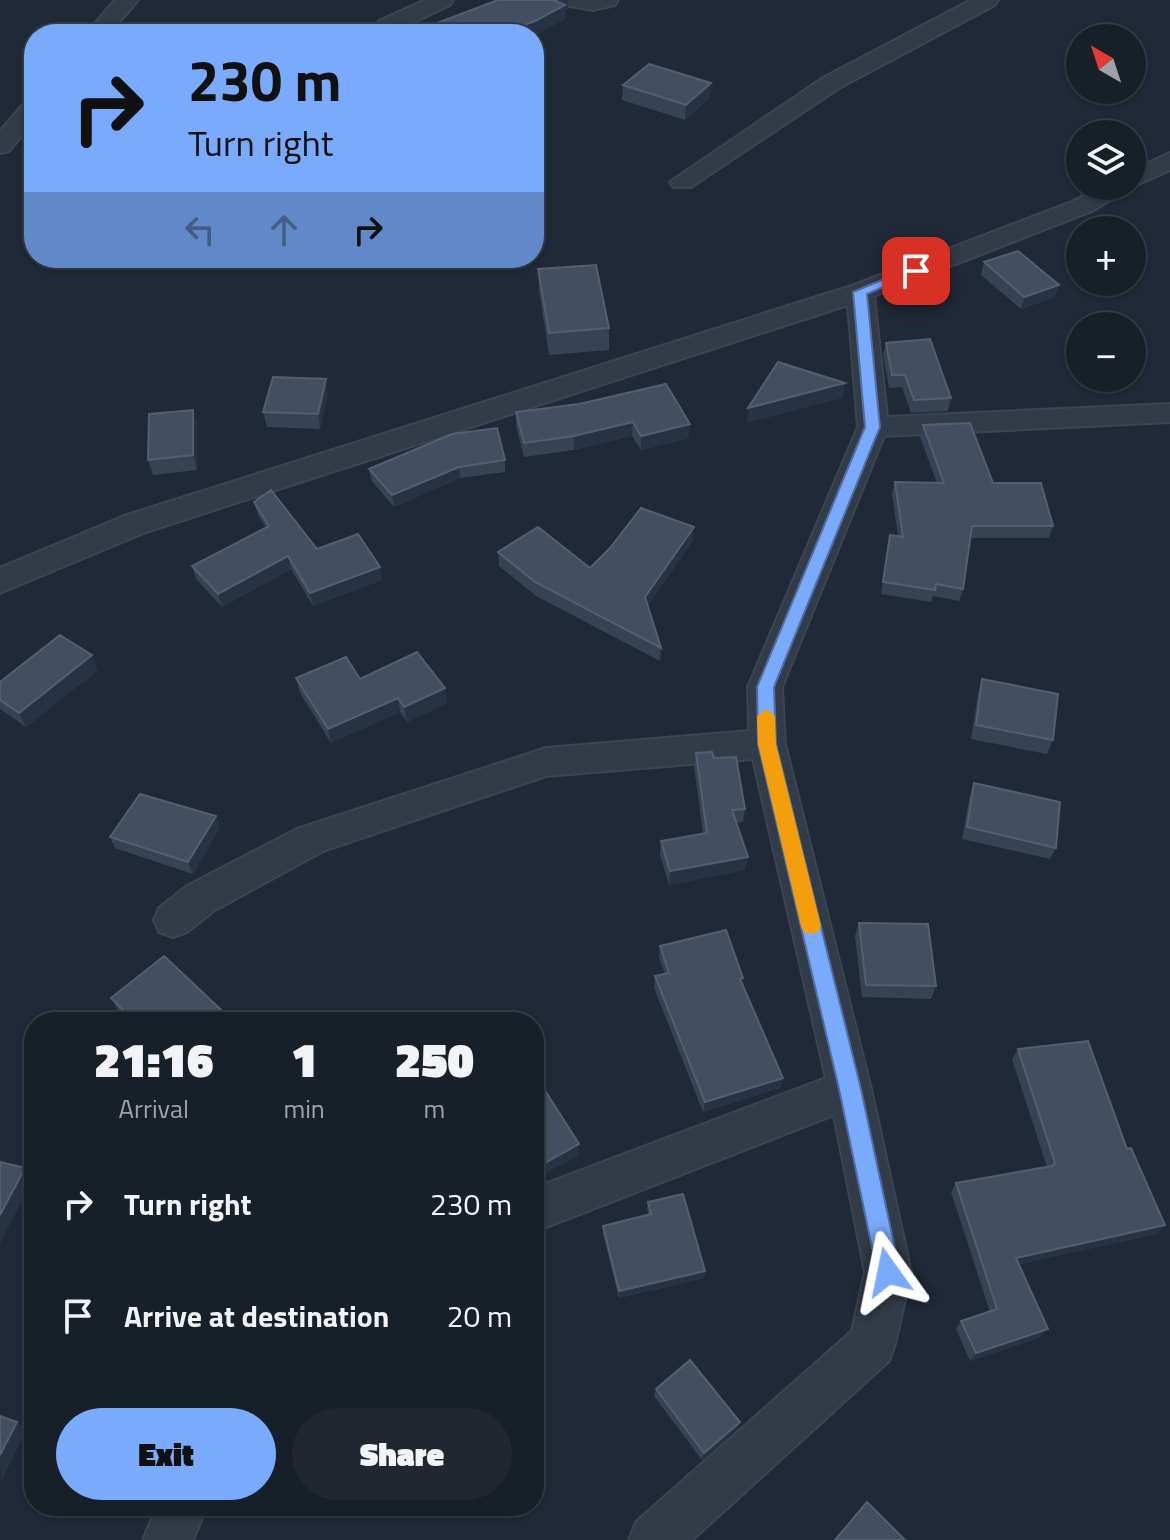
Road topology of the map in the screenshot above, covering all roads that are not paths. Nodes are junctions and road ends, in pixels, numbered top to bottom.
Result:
1 (127, 0) edge
2 (442, 0) edge
3 (572, 0) edge
4 (607, 0) edge
5 (987, 0) edge
6 (106, 24) edge
7 (391, 24) edge
8 (24, 118) edge
9 (0, 146) edge
10 (1170, 160) edge
11 (1146, 173) edge
12 (682, 182) dead end
13 (1094, 200) edge
14 (860, 292) junction
15 (1170, 413) edge
16 (873, 427) junction
17 (0, 581) edge
18 (767, 744) junction
19 (173, 920) dead end
20 (850, 1089) junction
21 (544, 1206) edge
22 (178, 1516) edge
23 (168, 1540) edge
24 (654, 1540) edge

1 - 6 street
2 - 7 street
3 - 4 street
5 - 12 street
8 - 9 street
10 - 11 street
13 - 14 street
14 - 16 street
14 - 17 street
15 - 16 street
16 - 18 street
18 - 19 street
18 - 20 street
20 - 21 street
20 - 24 street
22 - 23 street

